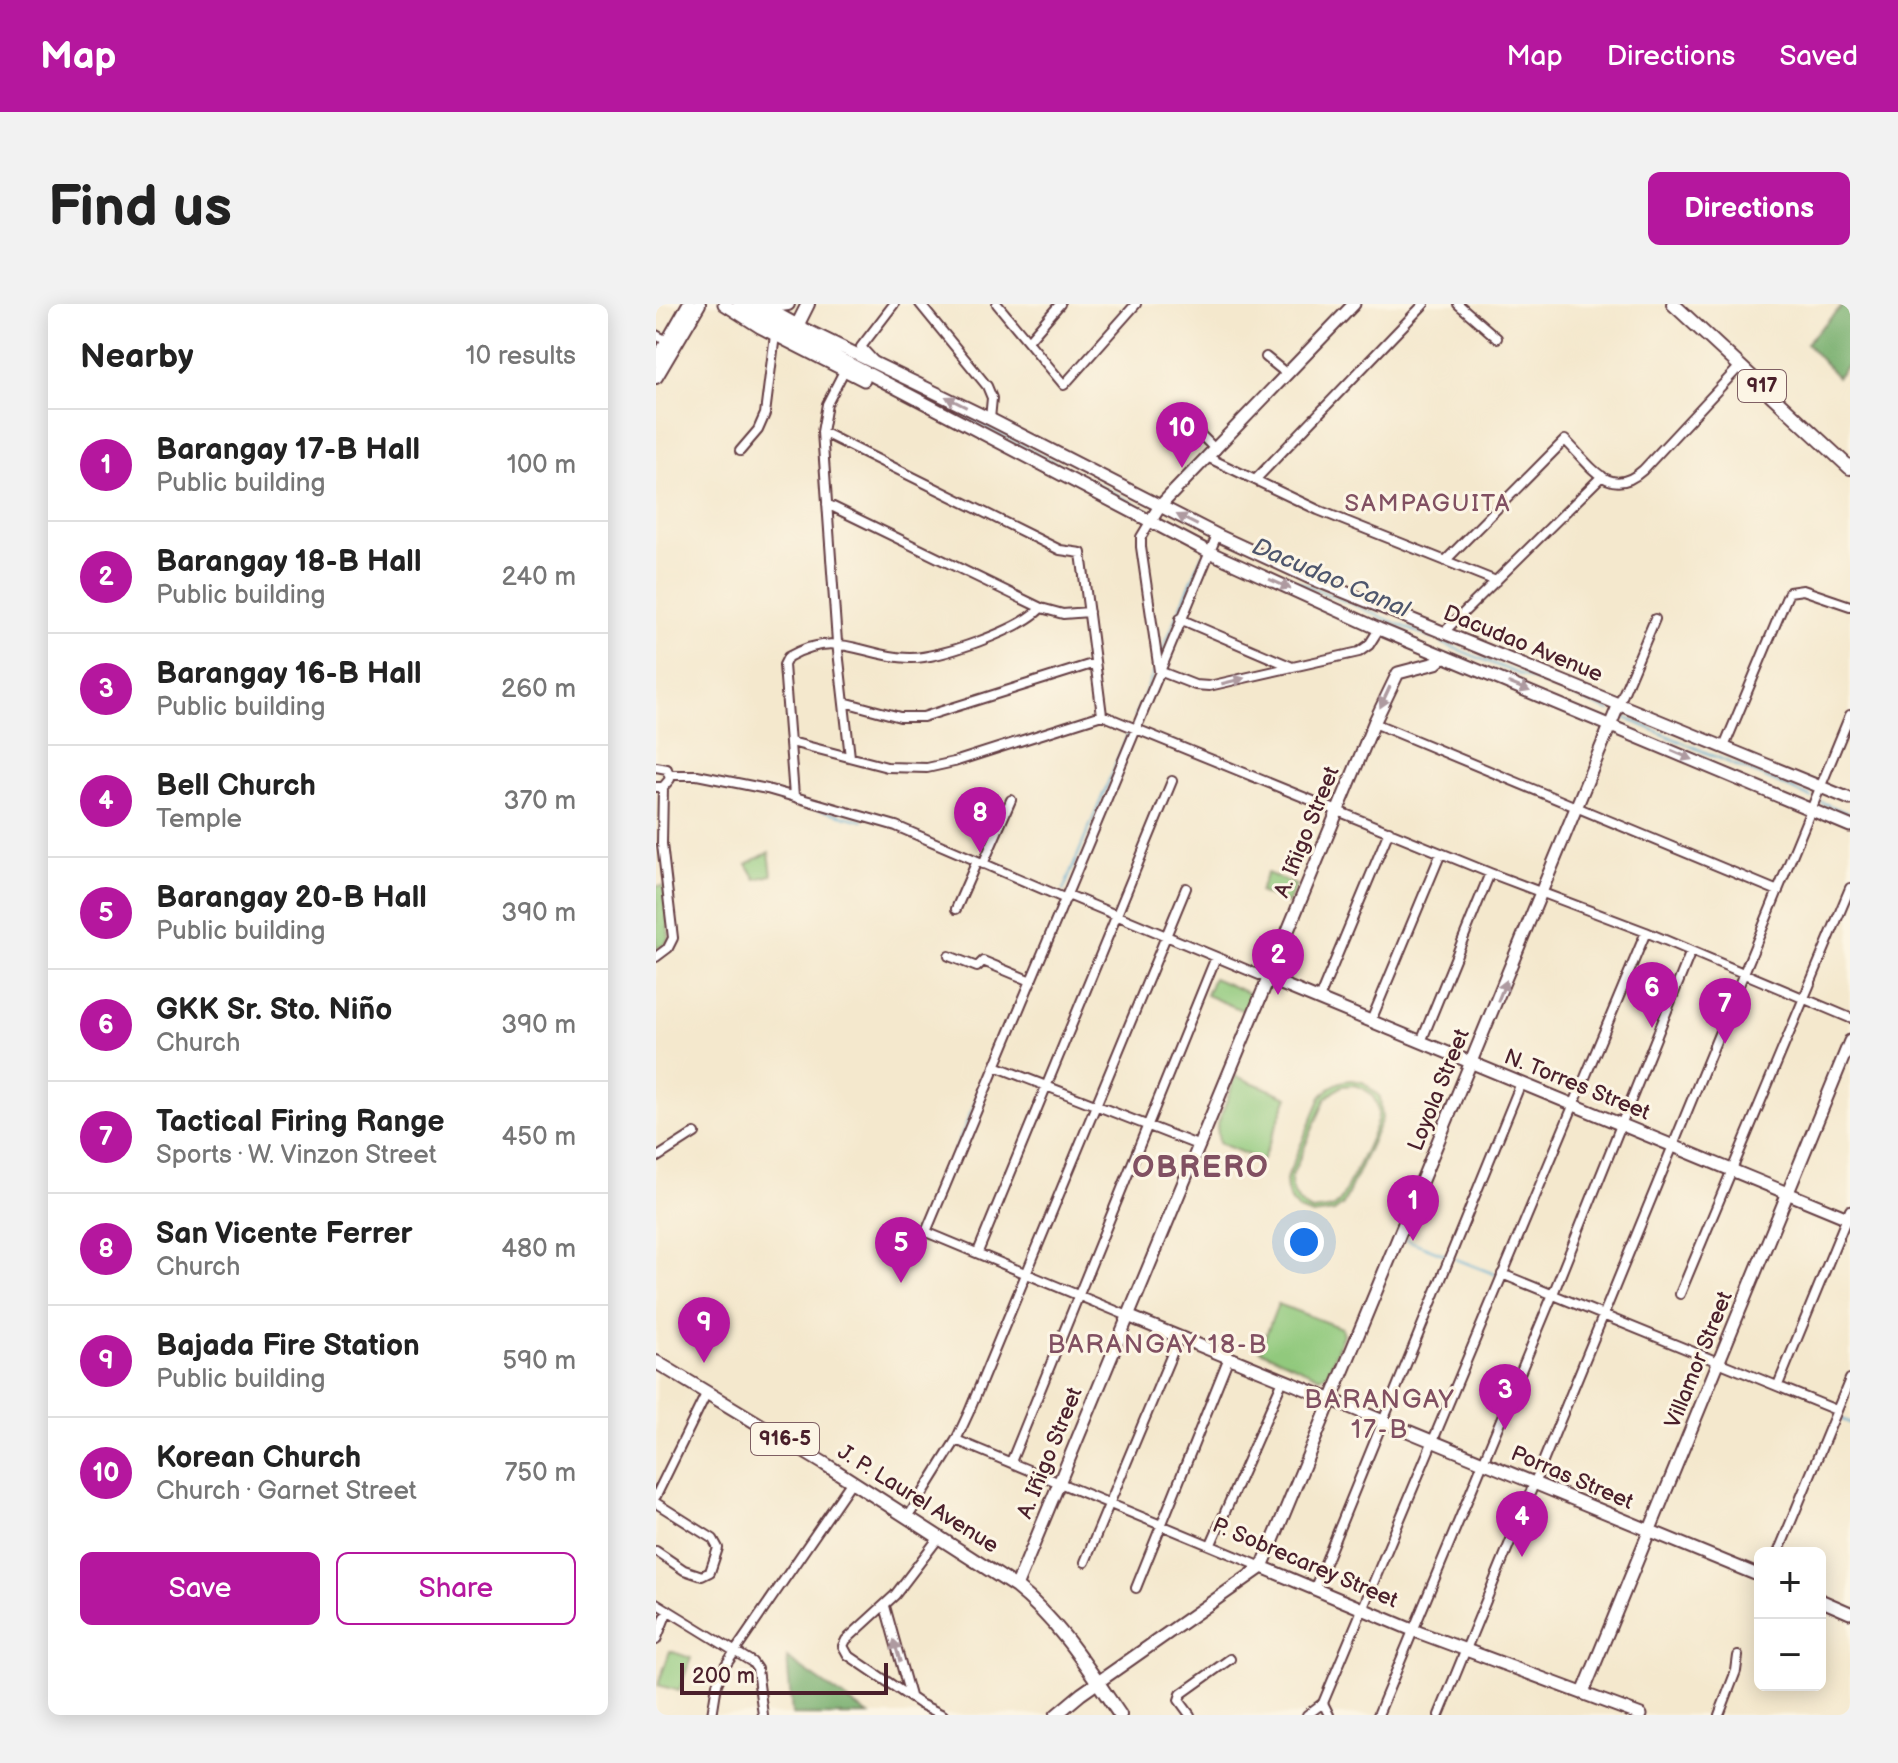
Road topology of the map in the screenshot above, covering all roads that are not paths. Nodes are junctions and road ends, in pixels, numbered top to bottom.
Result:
1 (675, 304) edge
2 (689, 304) edge
3 (699, 304) edge
4 (724, 304) edge
5 (788, 304) edge
6 (799, 304) edge
7 (808, 304) edge
8 (894, 304) edge
9 (920, 304) edge
10 (997, 304) edge
11 (1060, 304) edge
12 (1136, 304) edge
13 (1354, 304) edge
14 (1424, 304) edge
15 (1458, 304) edge
16 (1673, 304) edge
17 (753, 307) edge
18 (788, 329) junction
19 (1497, 338) dead end
20 (1028, 341) junction
21 (661, 345) edge
22 (1266, 357) dead end
23 (874, 361) junction
24 (1740, 366) junction
25 (844, 371) junction
26 (1287, 374) junction
27 (656, 377) edge
28 (883, 383) junction
29 (990, 419) junction
30 (1197, 431) dead end
31 (822, 432) junction
32 (740, 451) dead end
33 (1212, 454) junction
34 (1074, 462) junction
35 (1850, 468) edge
36 (1602, 476) junction
37 (1065, 478) junction
38 (1256, 479) junction
39 (827, 504) junction
40 (1160, 506) junction
41 (1150, 522) junction
42 (1217, 535) junction
43 (1209, 552) junction
44 (1445, 561) junction
45 (1496, 581) junction
46 (1850, 606) edge
47 (1041, 608) junction
48 (1089, 612) junction
49 (1180, 619) junction
50 (1655, 619) dead end
51 (1379, 629) junction
52 (1443, 633) junction
53 (837, 642) junction
54 (1444, 656) junction
55 (1095, 663) junction
56 (1292, 666) junction
57 (1159, 671) junction
58 (844, 702) junction
59 (1619, 704) junction
60 (1102, 715) junction
61 (1850, 715) edge
62 (1374, 723) junction
63 (1611, 724) junction
64 (1135, 729) junction
65 (791, 742) junction
66 (1724, 747) junction
67 (850, 757) junction
68 (656, 767) edge
69 (670, 775) junction
70 (1172, 781) dead end
71 (660, 787) edge
72 (1821, 787) junction
73 (794, 796) junction
74 (1850, 799) edge
75 (1011, 800) dead end
76 (1577, 809) junction
77 (1338, 810) junction
78 (1811, 810) junction
79 (1850, 826) edge
80 (1389, 831) junction
81 (1441, 853) junction
82 (980, 862) junction
83 (1490, 873) junction
84 (656, 882) edge
85 (666, 882) junction
86 (1186, 888) dead end
87 (1850, 888) edge
88 (1778, 891) junction
89 (1542, 893) junction
90 (1067, 897) junction
91 (956, 909) dead end
92 (1118, 916) junction
93 (1646, 932) junction
94 (1166, 937) junction
95 (1691, 951) junction
96 (949, 956) dead end
97 (656, 957) edge
98 (1216, 957) junction
99 (1744, 973) junction
100 (1269, 979) junction
101 (1031, 981) junction
102 (1319, 999) junction
103 (1805, 999) junction
104 (1850, 1018) edge
105 (1371, 1021) junction
106 (1850, 1041) edge
107 (1421, 1042) junction
108 (1472, 1063) junction
109 (995, 1066) junction
110 (1521, 1083) junction
111 (1046, 1086) junction
112 (1572, 1105) junction
113 (1097, 1106) junction
114 (1622, 1124) junction
115 (1147, 1126) junction
116 (695, 1133) dead end
117 (1200, 1146) junction
118 (1673, 1146) junction
119 (656, 1158) edge
120 (1732, 1170) junction
121 (1788, 1193) junction
122 (1849, 1216) edge
123 (978, 1252) junction
124 (1027, 1274) junction
125 (1502, 1274) junction
126 (1553, 1294) junction
127 (1680, 1294) dead end
128 (1078, 1296) junction
129 (1604, 1315) junction
130 (1128, 1316) junction
131 (1179, 1337) junction
132 (1229, 1357) junction
133 (1720, 1361) junction
134 (656, 1363) edge
135 (1850, 1379) edge
136 (1283, 1380) junction
137 (1778, 1385) junction
138 (706, 1394) junction
139 (1332, 1400) junction
140 (1836, 1410) junction
141 (1382, 1421) junction
142 (956, 1440) junction
143 (1433, 1442) junction
144 (1011, 1462) junction
145 (1483, 1462) junction
146 (852, 1481) junction
147 (1059, 1481) junction
148 (1534, 1484) junction
149 (656, 1496) edge
150 (656, 1503) edge
151 (1111, 1503) junction
152 (908, 1517) junction
153 (1162, 1524) junction
154 (1651, 1532) junction
155 (940, 1536) junction
156 (1211, 1544) junction
157 (1780, 1547) edge
158 (656, 1551) edge
159 (1085, 1562) dead end
160 (1262, 1567) junction
161 (1754, 1574) edge
162 (1016, 1587) junction
163 (1136, 1588) dead end
164 (1314, 1590) junction
165 (656, 1603) edge
166 (1826, 1603) edge
167 (885, 1606) junction
168 (668, 1610) junction
169 (1362, 1610) junction
170 (1850, 1613) edge
171 (1415, 1631) junction
172 (656, 1640) edge
173 (735, 1651) junction
174 (1465, 1651) junction
175 (1738, 1656) dead end
176 (1230, 1659) dead end
177 (1098, 1683) junction
178 (1583, 1693) junction
179 (910, 1696) junction
180 (1323, 1703) junction
181 (712, 1715) edge
182 (763, 1715) edge
183 (943, 1715) edge
184 (1056, 1715) edge
185 (1120, 1715) edge
186 (1190, 1715) edge
187 (1307, 1715) edge
188 (1329, 1715) edge
189 (1378, 1715) edge
190 (1439, 1715) edge
191 (1641, 1715) edge
192 (1719, 1715) edge

1 - 21 main road
2 - 21 main road
3 - 27 main road
4 - 18 street, Dacudao Avenue
5 - 17 main road
6 - 18 main road
7 - 18 main road
8 - 23 street
9 - 29 street
10 - 20 street
11 - 20 street
12 - 20 street
13 - 26 street
14 - 38 street
15 - 19 street
16 - 24 main road, 917
17 - 18 main road
18 - 23 street, Dacudao Avenue
18 - 25 street, Dacudao Avenue
18 - 28 street, Dacudao Avenue
18 - 32 street
22 - 26 street
29 -> 23 street, Dacudao Avenue
24 - 35 main road, 917
24 - 36 street
25 - 28 street, Dacudao Avenue
25 - 31 street
26 - 33 street
28 - 37 street, Dacudao Avenue
29 - 34 street, Dacudao Avenue
30 - 33 street
31 - 39 street
31 - 48 street
33 - 38 street
33 - 40 street
34 - 37 street
34 - 40 street, Dacudao Avenue
36 - 44 street
36 - 45 street
37 - 41 street, Dacudao Avenue
38 - 44 street
39 - 47 street
39 - 53 street
40 - 41 street
42 -> 40 street, Dacudao Avenue
41 - 43 street, Dacudao Avenue
41 - 57 street
42 - 43 street
42 - 52 street, Dacudao Avenue
43 - 49 street
43 -> 51 street, Dacudao Avenue
44 - 45 street
45 - 52 street
46 - 66 street
47 - 48 street
47 - 53 street
48 - 55 street
49 - 56 street
49 - 57 street
50 - 59 street, Loyola Street
51 - 54 street, Dacudao Avenue
51 - 56 street
52 - 59 street, Dacudao Avenue
53 - 58 street
53 - 65 street
54 -> 62 street, A. Iñigo Street
54 -> 63 street, Dacudao Avenue
55 - 58 street
55 - 60 street
57 -> 56 street
57 - 64 street
58 - 67 street
59 - 63 street, Loyola Street
59 - 66 street, Dacudao Avenue
60 - 64 street
60 - 67 street
61 - 72 street
62 - 76 street
62 - 77 street, A. Iñigo Street
63 - 76 street, Loyola Street
63 -> 78 street, Dacudao Avenue
64 - 77 street
64 - 90 street
65 - 67 street
65 - 73 street
66 - 72 street, Dacudao Avenue
68 - 69 street
69 - 71 street
69 - 73 street, N. Torres Street
70 - 92 street
71 - 85 street
72 - 74 street, Dacudao Avenue
72 - 78 street
73 - 82 street, N. Torres Street
75 - 82 street
76 - 88 street
76 - 89 street, Loyola Street
77 - 80 street
77 - 100 street, A. Iñigo Street
78 - 79 street, Dacudao Avenue
78 - 88 street
80 - 81 street
80 - 102 street
81 - 83 street
81 - 105 street
82 - 90 street, N. Torres Street
82 - 91 street
83 - 89 street
83 - 107 street
84 - 85 street
85 - 97 street
86 - 94 street
87 - 103 street
88 - 99 street
89 - 93 street
108 -> 89 street, Loyola Street
90 - 92 street, N. Torres Street
90 - 101 street
92 - 94 street, N. Torres Street
92 - 111 street
93 - 95 street
93 - 112 street
94 - 98 street, N. Torres Street
94 - 113 street
95 - 99 street
95 - 114 street
96 - 101 street
98 - 100 street, N. Torres Street
98 - 115 street
99 - 103 street
99 - 118 street
100 - 102 street, N. Torres Street
100 - 117 street, A. Iñigo Street
101 - 109 street
102 - 105 street, N. Torres Street
103 - 104 street
103 - 120 street
105 - 107 street, N. Torres Street
106 - 121 street, Villamor Street
107 - 108 street, N. Torres Street
108 - 110 street, N. Torres Street
108 - 139 street, Loyola Street
109 - 111 street
109 - 123 street, Porras Street
110 - 112 street, N. Torres Street
110 - 141 street
111 - 113 street
111 - 123 street
112 - 114 street, N. Torres Street
112 - 125 street
113 - 115 street
113 - 124 street
114 - 118 street, N. Torres Street
114 - 126 street
115 - 117 street
115 - 128 street
116 - 119 street
117 - 130 street, A. Iñigo Street
118 - 120 street, N. Torres Street
118 - 129 street
120 - 121 street, N. Torres Street
120 - 127 street
121 - 122 street, N. Torres Street
121 - 133 street, Villamor Street
122 - 137 street
123 - 124 street, Porras Street
124 - 128 street, Porras Street
124 - 142 street
125 - 126 street
125 - 143 street
126 - 129 street
126 - 145 street
128 - 130 street, Porras Street
128 - 144 street
129 - 133 street
129 - 148 street
130 - 131 street, Porras Street
130 - 147 street, A. Iñigo Street
131 - 132 street, Porras Street
131 - 151 street
132 - 136 street, Porras Street
132 - 153 street
133 - 137 street
133 - 154 street, Villamor Street
134 - 138 main road, J. P. Laurel Avenue / 916-5
135 - 140 street
136 - 139 street, Porras Street
136 - 156 street
137 - 140 street
138 - 146 main road, J. P. Laurel Avenue / 916-5
138 - 149 street
139 - 141 street, Porras Street
139 - 160 street, Loyola Street
140 - 157 street
141 - 143 street, Porras Street
141 - 164 street
142 - 144 street, P. Sobrecarey Street
142 - 152 street
143 - 145 street, Porras Street
143 - 169 street
144 - 147 street, P. Sobrecarey Street
145 - 148 street, Porras Street
145 - 171 street
146 - 152 main road, J. P. Laurel Avenue / 916-5
146 - 173 street
147 - 151 street, P. Sobrecarey Street
147 - 162 street, A. Iñigo Street
148 - 154 street, Porras Street
148 - 174 street
150 - 158 street
151 - 153 street, P. Sobrecarey Street
151 - 159 street
152 - 155 main road, J. P. Laurel Avenue / 916-5
153 - 156 street, P. Sobrecarey Street
153 - 163 street
154 - 161 street, Porras Street
154 - 178 street, Villamor Street
155 - 162 main road, J. P. Laurel Avenue / 916-5
155 - 167 street
156 - 160 street, P. Sobrecarey Street
160 - 164 street, P. Sobrecarey Street
160 - 177 street
162 - 177 main road, J. P. Laurel Avenue / 916-5
164 - 169 street, P. Sobrecarey Street
165 - 168 street
166 - 170 street
179 -> 167 street
167 - 179 street
168 - 172 street
168 - 173 street
169 - 171 street, P. Sobrecarey Street
169 - 180 street
171 - 174 street, P. Sobrecarey Street
171 - 189 street
173 - 181 street
173 - 182 street
174 - 178 street, P. Sobrecarey Street
174 - 190 street
175 - 192 street
176 - 186 street
177 - 184 street
177 - 185 main road, J. P. Laurel Avenue / 916-5
178 - 191 street, P. Sobrecarey Street
179 - 183 street
180 - 187 street
180 - 188 street

